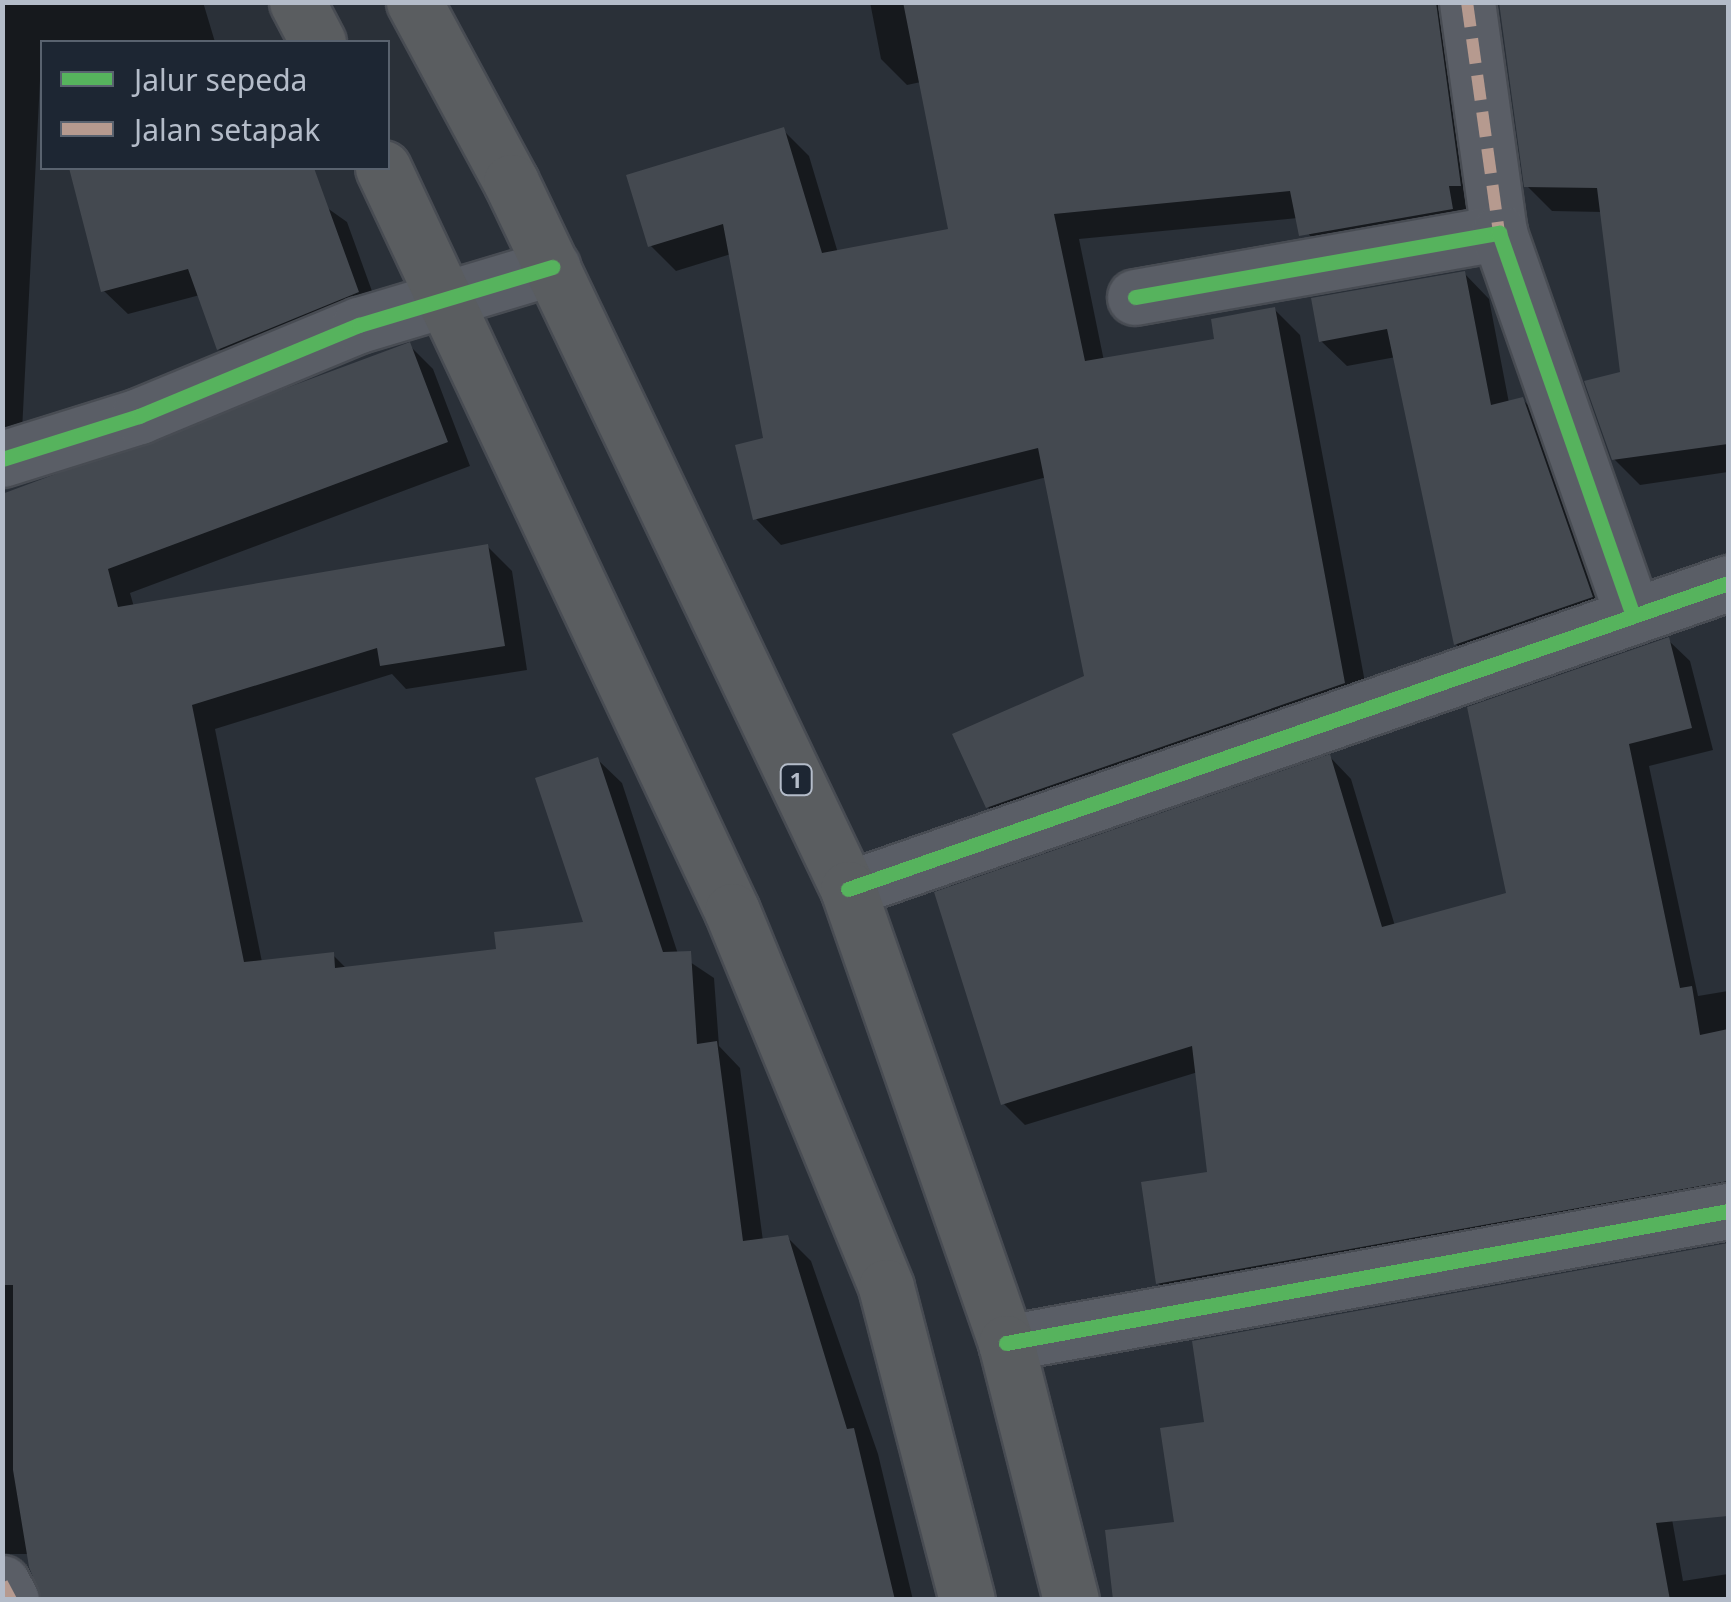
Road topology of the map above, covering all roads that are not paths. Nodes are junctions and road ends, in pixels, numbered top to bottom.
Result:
1 (298, 2) edge
2 (414, 2) edge
3 (1467, 2) edge
4 (317, 40) edge
5 (384, 170) edge
6 (1499, 233) junction
7 (552, 267) junction
8 (449, 294) junction
9 (1135, 297) dead end
10 (2, 459) edge
11 (1728, 583) edge
12 (1633, 615) junction
13 (848, 889) junction
14 (1728, 1211) edge
15 (1006, 1343) junction
16 (2, 1583) edge
17 (11, 1600) edge
18 (966, 1600) edge
19 (1071, 1600) edge

1 - 4 highway
2 - 7 highway, 1
3 - 6 street
5 - 8 highway
6 - 9 street
6 - 12 street
7 - 8 street
7 - 13 highway, 1
8 - 10 street
8 - 18 highway
11 - 12 street
12 - 13 street
13 - 15 highway, 1
14 - 15 street
15 - 19 highway, 1
16 - 17 street

